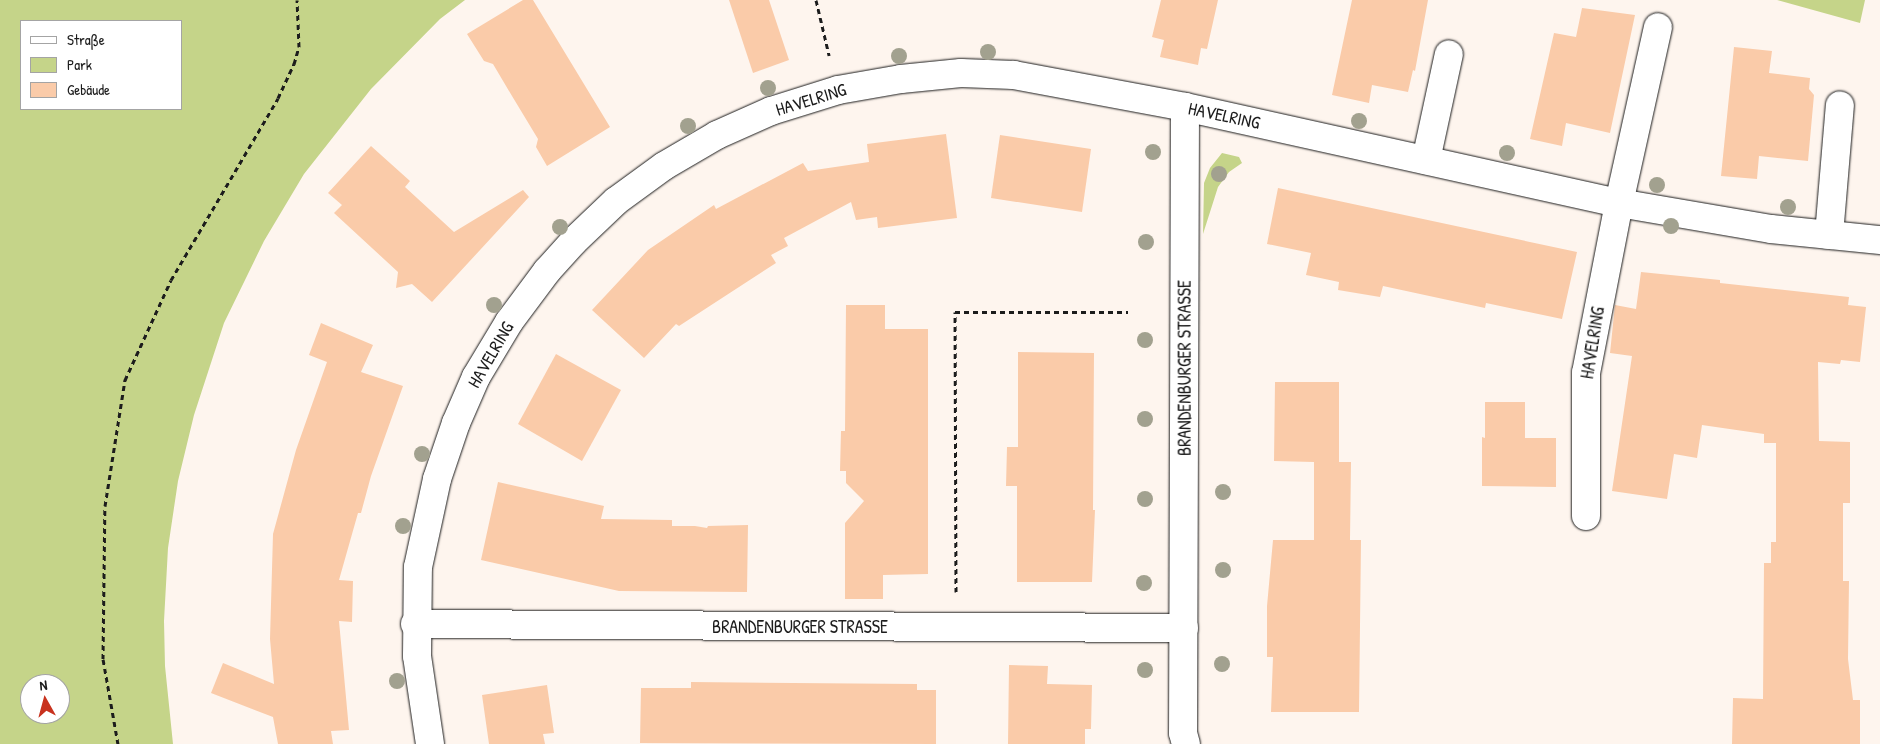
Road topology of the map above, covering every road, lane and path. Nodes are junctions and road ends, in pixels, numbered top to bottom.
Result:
1 (297, 0) edge
2 (816, 0) edge
3 (1658, 27) dead end
4 (1449, 54) dead end
5 (838, 90) junction
6 (1840, 105) dead end
7 (1185, 108) junction
8 (1426, 160) junction
9 (1619, 202) junction
10 (1829, 235) junction
11 (1880, 240) edge
12 (1128, 312) dead end
13 (1586, 516) dead end
14 (416, 624) junction
15 (956, 628) junction
16 (1184, 628) junction
17 (1183, 740) edge
18 (118, 744) edge
19 (430, 744) edge

1 - 18 path
2 - 5 path
3 - 9 street
4 - 8 street
5 - 7 street, HAVELRING
5 - 14 street, HAVELRING
6 - 10 street
7 - 8 street, HAVELRING
7 - 16 street, BRANDENBURGER STRASSE
8 - 9 street, HAVELRING
9 - 10 street, HAVELRING
9 - 13 street, HAVELRING
10 - 11 street, HAVELRING
12 - 15 path
14 - 15 street, BRANDENBURGER STRASSE
14 - 19 street, HAVELRING
15 - 16 street, BRANDENBURGER STRASSE
16 - 17 street, BRANDENBURGER STRASSE

